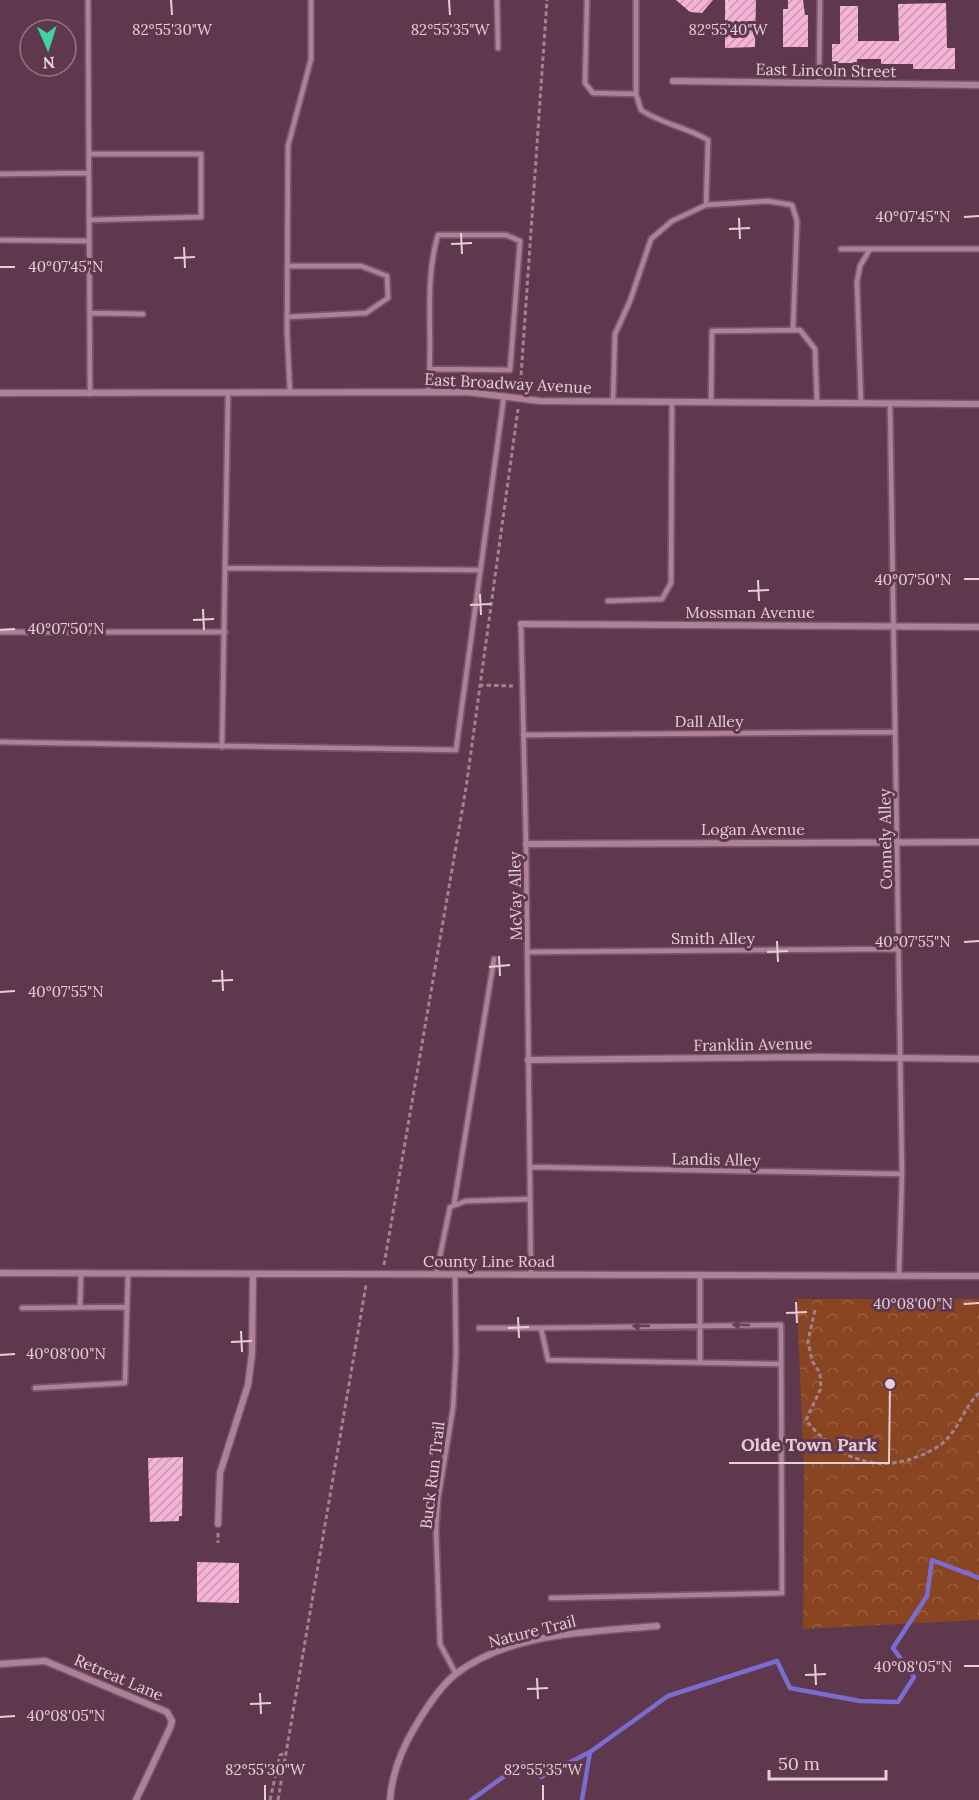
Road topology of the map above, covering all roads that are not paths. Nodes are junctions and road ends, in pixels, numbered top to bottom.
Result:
1 (88, 0) edge
2 (310, 0) edge
3 (497, 0) edge
4 (587, 0) edge
5 (636, 0) edge
6 (820, 0) edge
7 (498, 48) dead end
8 (673, 81) dead end
9 (819, 83) junction
10 (979, 85) edge
11 (636, 94) junction
12 (89, 153) junction
13 (89, 172) junction
14 (0, 174) edge
15 (706, 205) junction
16 (89, 220) junction
17 (0, 240) edge
18 (90, 241) junction
19 (841, 249) dead end
20 (870, 249) junction
21 (979, 249) edge
22 (287, 266) junction
23 (90, 314) junction
24 (143, 314) dead end
25 (287, 317) junction
26 (793, 329) junction
27 (431, 369) junction
28 (428, 392) junction
29 (0, 393) edge
30 (228, 393) junction
31 (290, 393) junction
32 (90, 394) junction
33 (504, 396) junction
34 (613, 401) junction
35 (672, 402) junction
36 (711, 402) junction
37 (817, 403) junction
38 (861, 403) junction
39 (890, 403) junction
40 (979, 404) edge
41 (227, 568) junction
42 (480, 570) junction
43 (608, 601) dead end
44 (521, 624) joint
45 (893, 626) junction
46 (979, 627) edge
47 (0, 632) edge
48 (225, 633) junction
49 (895, 732) junction
50 (523, 735) junction
51 (0, 742) edge
52 (222, 747) junction
53 (897, 842) junction
54 (979, 842) edge
55 (526, 844) junction
56 (898, 949) junction
57 (528, 952) junction
58 (494, 959) dead end
59 (900, 1058) junction
60 (979, 1059) edge
61 (528, 1060) junction
62 (530, 1167) junction
63 (902, 1174) junction
64 (530, 1199) junction
65 (454, 1204) junction
66 (0, 1273) edge
67 (81, 1274) junction
68 (128, 1274) junction
69 (253, 1275) junction
70 (436, 1275) junction
71 (455, 1275) junction
72 (531, 1275) junction
73 (700, 1275) junction
74 (899, 1276) junction
75 (979, 1276) edge
76 (80, 1306) junction
77 (127, 1307) junction
78 (22, 1308) dead end
79 (700, 1324) junction
80 (479, 1328) dead end
81 (541, 1328) junction
82 (700, 1361) junction
83 (781, 1364) junction
84 (35, 1388) dead end
85 (218, 1524) dead end
86 (550, 1598) dead end
87 (657, 1626) dead end
88 (0, 1664) edge
89 (456, 1674) junction
90 (136, 1800) edge
91 (390, 1800) edge

1 - 12 lane
2 - 22 lane
3 - 7 lane
4 - 11 lane
5 - 11 lane
6 - 9 lane
8 - 9 street, East Lincoln Street
9 - 10 street, East Lincoln Street
11 - 15 lane
12 - 13 lane
12 - 16 lane
13 - 14 lane
13 - 16 lane
15 - 26 lane
15 - 34 lane
16 - 18 lane
17 - 18 lane
18 - 23 lane
19 - 20 lane
20 - 21 lane
20 - 38 lane
22 - 25 lane
22 - 25 lane
23 - 24 lane
23 - 32 lane
25 - 31 lane
26 - 36 lane
26 - 37 lane
27 - 27 lane
27 - 28 lane
28 - 31 street, East Broadway Avenue
28 - 33 street, East Broadway Avenue
29 - 32 street, East Broadway Avenue
30 - 31 street, East Broadway Avenue
30 - 32 street, East Broadway Avenue
30 - 41 lane
33 - 34 street, East Broadway Avenue
33 - 42 lane
34 - 35 street, East Broadway Avenue
35 - 36 street, East Broadway Avenue
35 - 43 lane
36 - 37 street, East Broadway Avenue
37 - 38 street, East Broadway Avenue
38 - 39 street, East Broadway Avenue
39 - 40 street, East Broadway Avenue
39 - 45 lane, Connely Alley
41 - 42 lane
41 - 48 lane
42 - 52 lane
44 - 45 street, Mossman Avenue
44 - 50 lane, McVay Alley
45 - 46 street, Mossman Avenue
45 - 49 lane, Connely Alley
47 - 48 lane
48 - 52 lane
49 - 50 lane, Dall Alley
49 - 53 lane, Connely Alley
50 - 55 lane, McVay Alley
51 - 52 lane
53 - 54 street, Logan Avenue
53 - 55 street, Logan Avenue
53 - 56 lane, Connely Alley
55 - 57 lane, McVay Alley
56 - 57 lane, Smith Alley
56 - 59 lane, Connely Alley
57 - 61 lane, McVay Alley
58 - 65 lane
59 - 60 street, Franklin Avenue
59 - 61 street, Franklin Avenue
59 - 63 lane, Connely Alley
61 - 62 lane, McVay Alley
62 - 63 lane, Landis Alley
62 - 64 lane, McVay Alley
63 - 74 lane, Connely Alley
64 - 65 lane
64 - 72 lane, McVay Alley
65 - 70 lane
66 - 67 street, County Line Road
67 - 68 street, County Line Road
67 - 76 lane
68 - 69 street, County Line Road
68 - 77 lane
69 - 70 street, County Line Road
69 - 85 street
70 - 71 street, County Line Road
71 - 72 street, County Line Road
71 - 89 lane, Buck Run Trail
72 - 73 street, County Line Road
73 - 74 street, County Line Road
73 - 79 lane
74 - 75 street, County Line Road
76 - 77 lane
76 - 78 lane
77 - 84 lane
79 -> 81 lane
79 - 82 lane
83 -> 79 lane
80 - 81 lane
81 - 82 lane
82 - 83 lane
83 - 86 lane
87 - 89 street, Nature Trail
88 - 90 street, Retreat Lane
89 - 91 street, Nature Trail

